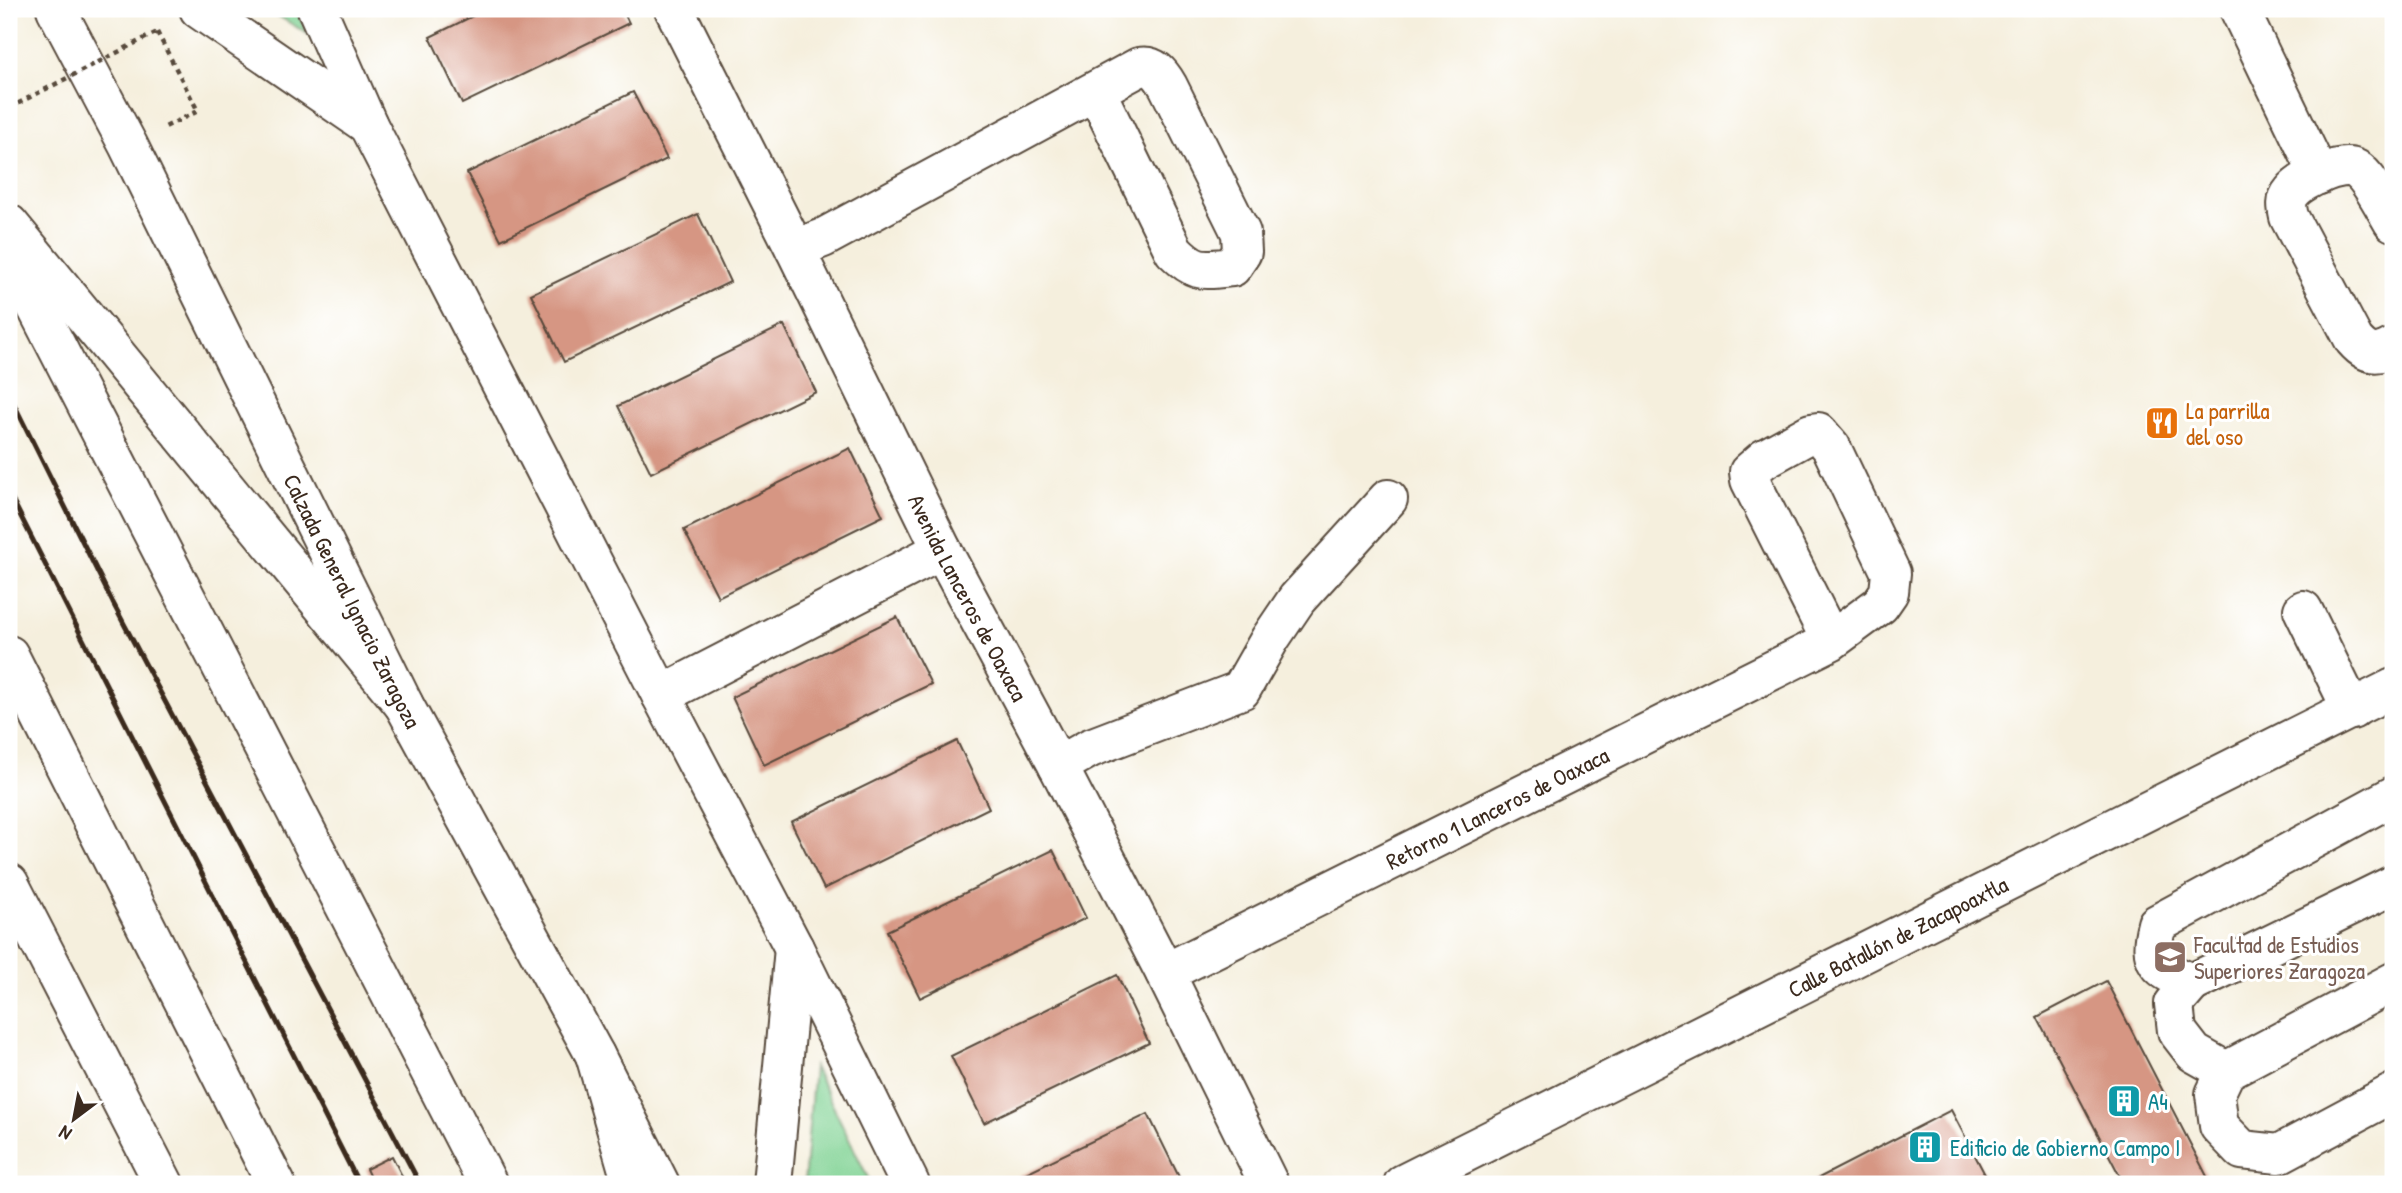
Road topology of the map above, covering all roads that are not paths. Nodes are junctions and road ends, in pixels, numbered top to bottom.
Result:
1 (56, 9) edge
2 (199, 9) edge
3 (317, 9) edge
4 (674, 9) edge
5 (2239, 9) edge
6 (1096, 90) junction
7 (369, 125) junction
8 (2319, 175) junction
9 (2393, 222) edge
10 (9, 224) edge
11 (795, 249) junction
12 (9, 254) edge
13 (2393, 347) edge
14 (1388, 499) dead end
15 (942, 550) junction
16 (2304, 610) dead end
17 (1831, 641) junction
18 (9, 655) edge
19 (2393, 688) edge
20 (661, 695) junction
21 (404, 705) junction
22 (2352, 710) junction
23 (1058, 766) junction
24 (2393, 796) edge
25 (9, 883) edge
26 (2393, 885) edge
27 (794, 948) junction
28 (1165, 973) junction
29 (2393, 982) edge
30 (2192, 983) junction
31 (595, 1055) junction
32 (2226, 1071) junction
33 (2393, 1093) edge
34 (164, 1184) edge
35 (276, 1184) edge
36 (488, 1184) edge
37 (632, 1184) edge
38 (660, 1184) edge
39 (772, 1184) edge
40 (910, 1184) edge
41 (1269, 1184) edge
42 (1403, 1184) edge

1 - 21 main road, Calzada General Ignacio Zaragoza
2 - 7 main road
3 - 7 main road
4 - 11 main road, Avenida Lanceros de Oaxaca
5 - 8 main road
6 - 6 main road
6 - 11 main road
7 - 20 main road
8 - 9 main road
8 - 13 main road
10 - 21 main road
11 - 15 main road, Avenida Lanceros de Oaxaca
12 - 36 main road
14 - 23 main road
15 - 20 main road
15 - 23 main road, Avenida Lanceros de Oaxaca
16 - 22 main road
17 - 17 main road, Retorno 1 Lanceros de Oaxaca
17 - 28 main road, Retorno 1 Lanceros de Oaxaca
18 - 35 main road
19 - 22 main road, Calle Batallón de Zacapoaxtla
20 - 27 main road
21 - 31 main road, Calzada General Ignacio Zaragoza
22 - 42 main road, Calle Batallón de Zacapoaxtla
23 - 28 main road, Avenida Lanceros de Oaxaca
24 - 30 main road
25 - 34 main road
26 - 30 main road
27 - 39 main road
27 - 40 main road
28 - 41 main road, Avenida Lanceros de Oaxaca
29 - 32 main road
30 - 32 main road
31 - 37 main road
31 - 38 main road, Calzada General Ignacio Zaragoza
32 - 33 main road

